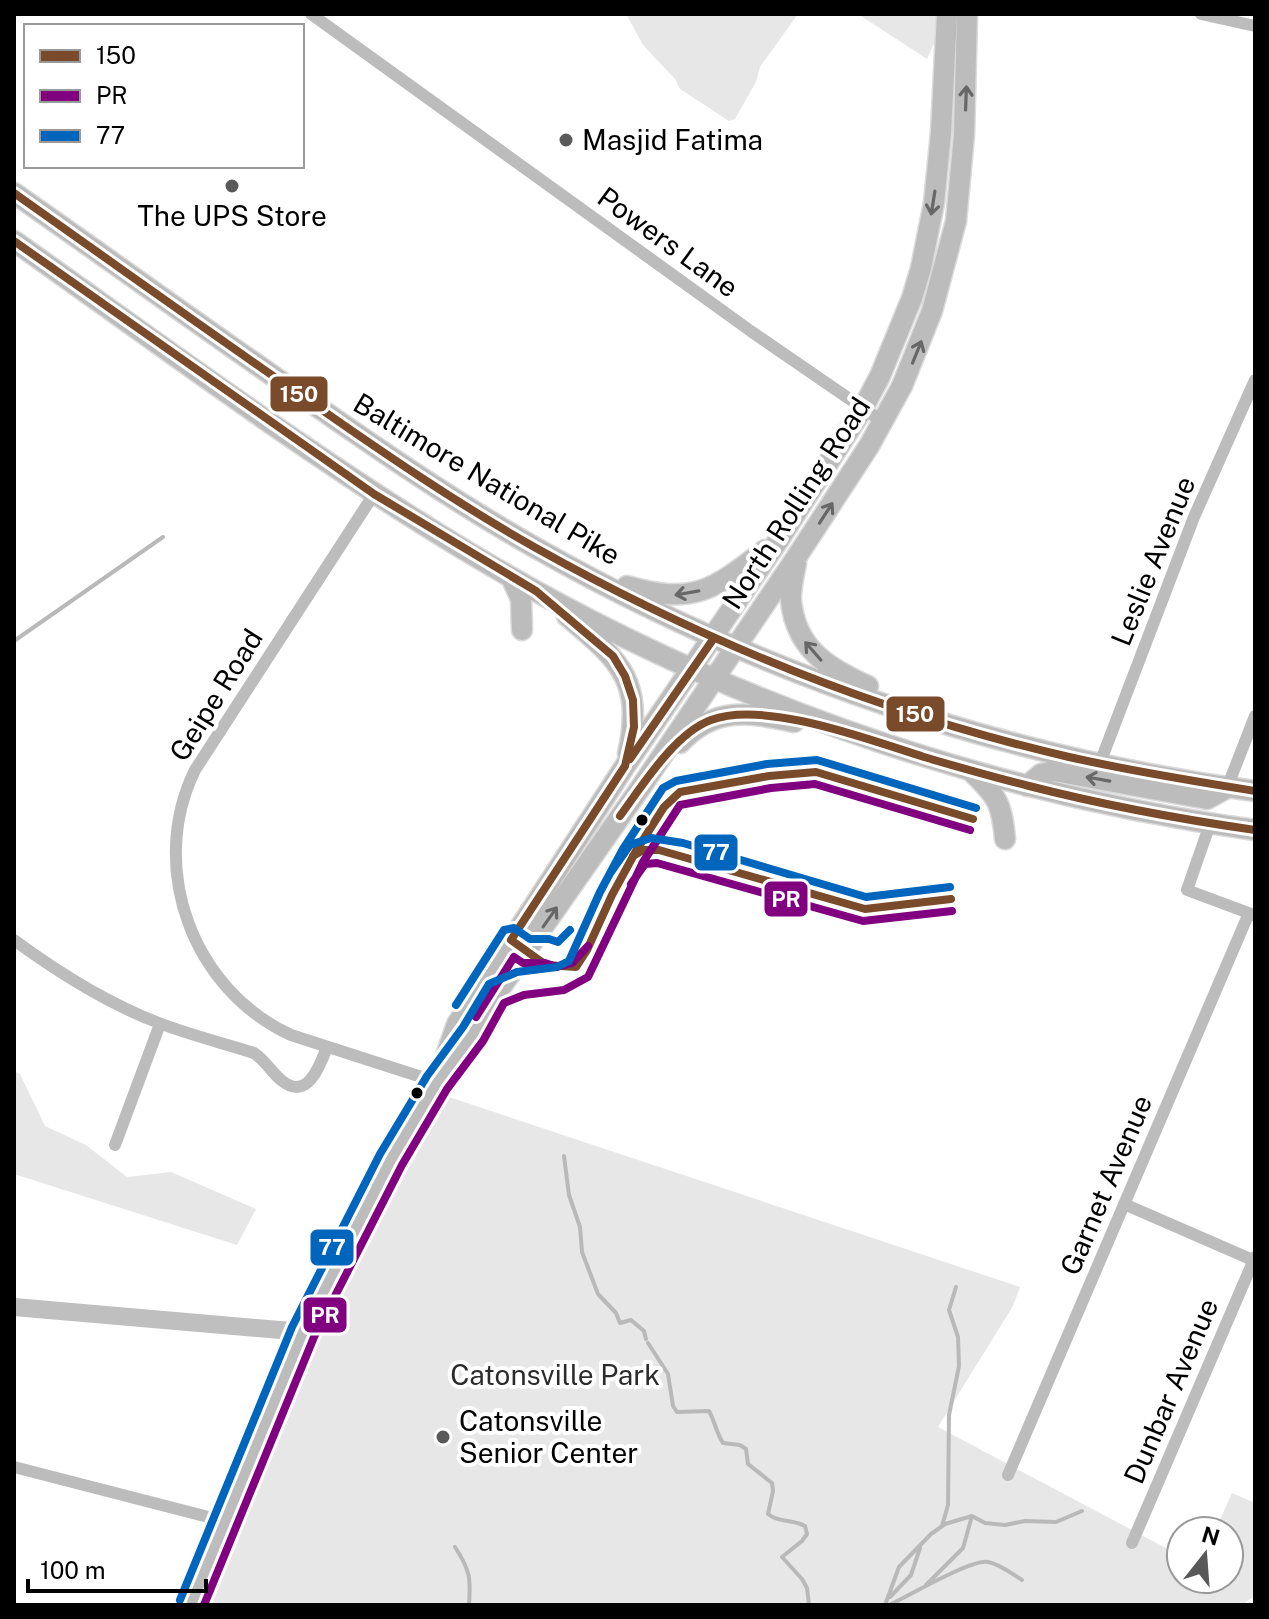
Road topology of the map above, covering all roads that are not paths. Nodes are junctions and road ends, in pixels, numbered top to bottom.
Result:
1 (311, 14) edge
2 (947, 14) edge
3 (967, 14) edge
4 (1201, 14) edge
5 (1255, 26) edge
6 (14, 193) edge
7 (14, 241) edge
8 (1255, 380) edge
9 (862, 410) junction
10 (883, 422) junction
11 (374, 494) junction
12 (778, 541) junction
13 (796, 558) junction
14 (579, 572) junction
15 (511, 577) junction
16 (536, 591) junction
17 (522, 630) dead end
18 (714, 638) junction
19 (736, 648) junction
20 (693, 668) junction
21 (715, 678) junction
22 (1255, 716) edge
23 (982, 734) junction
24 (861, 736) junction
25 (1100, 763) junction
26 (625, 766) junction
27 (970, 771) junction
28 (1027, 786) junction
29 (1227, 788) junction
30 (1255, 791) edge
31 (638, 792) junction
32 (1210, 824) junction
33 (1255, 830) edge
34 (1005, 839) dead end
35 (1252, 914) edge
36 (14, 940) edge
37 (160, 1024) junction
38 (327, 1047) junction
39 (437, 1082) junction
40 (115, 1145) dead end
41 (1124, 1204) junction
42 (1255, 1259) edge
43 (14, 1307) edge
44 (303, 1332) junction
45 (14, 1467) edge
46 (1008, 1475) dead end
47 (224, 1521) junction
48 (1132, 1543) dead end
49 (191, 1605) edge

1 - 9 street, Powers Lane
2 -> 9 main road, North Rolling Road
10 -> 3 main road, North Rolling Road
4 - 5 street
6 - 14 main road, Baltimore National Pike
7 - 11 main road
8 - 25 street, Leslie Avenue
9 - 10 street, Powers Lane
9 - 12 main road, North Rolling Road
13 -> 10 main road, North Rolling Road
11 - 15 main road
11 - 38 street, Geipe Road
12 -> 14 main road
12 - 18 main road, North Rolling Road
13 - 19 main road, North Rolling Road
23 -> 13 main road
14 - 18 main road, Baltimore National Pike
15 - 16 main road
15 - 17 main road
16 - 20 main road
16 - 26 main road
18 - 19 main road, Baltimore National Pike
18 - 20 main road, North Rolling Road
19 - 21 main road, North Rolling Road
19 - 23 main road, Baltimore National Pike
20 - 21 main road
20 - 26 main road, North Rolling Road
21 - 24 main road
21 - 31 main road, North Rolling Road
22 - 29 street
23 - 25 main road, Baltimore National Pike
24 - 27 main road
24 - 31 main road
25 - 29 main road, Baltimore National Pike
26 - 39 main road, North Rolling Road
27 - 28 main road
27 - 34 main road
29 -> 28 main road
28 - 32 main road
29 - 30 main road, Baltimore National Pike
39 -> 31 main road, North Rolling Road
32 - 33 main road
32 - 35 street
35 - 41 street, Garnet Avenue
36 - 37 street
37 - 38 street
37 - 40 street
38 - 39 street, Geipe Road
39 - 44 main road, North Rolling Road
41 - 42 street
41 - 46 street, Garnet Avenue
42 - 48 street, Dunbar Avenue
43 - 44 street
44 - 47 main road, North Rolling Road
45 - 47 street
47 - 49 main road, North Rolling Road

